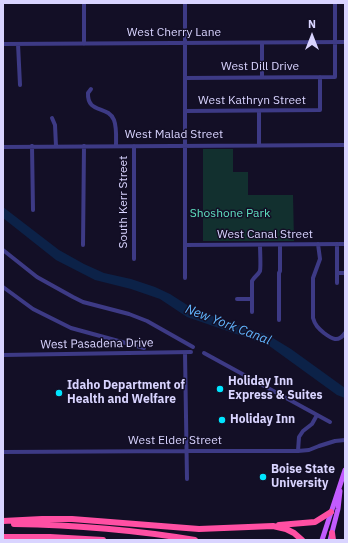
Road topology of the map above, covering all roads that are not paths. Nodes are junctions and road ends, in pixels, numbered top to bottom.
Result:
1 (84, 3) edge
2 (185, 3) edge
3 (335, 3) edge
4 (335, 42) junction
5 (345, 42) edge
6 (185, 43) junction
7 (262, 43) junction
8 (3, 44) edge
9 (18, 44) junction
10 (84, 44) junction
11 (262, 77) junction
12 (320, 77) junction
13 (185, 78) junction
14 (20, 85) dead end
15 (91, 89) dead end
16 (185, 111) junction
17 (259, 111) junction
18 (52, 118) dead end
19 (185, 145) junction
20 (259, 145) junction
21 (345, 145) edge
22 (32, 146) junction
23 (56, 146) junction
24 (84, 146) junction
25 (116, 146) junction
26 (134, 146) junction
27 (3, 147) edge
28 (33, 210) dead end
29 (318, 244) junction
30 (337, 244) junction
31 (345, 244) edge
32 (83, 245) dead end
33 (185, 245) junction
34 (260, 245) junction
35 (280, 245) junction
36 (3, 250) edge
37 (134, 259) dead end
38 (337, 273) junction
39 (345, 273) edge
40 (185, 278) dead end
41 (337, 283) dead end
42 (3, 287) edge
43 (237, 299) dead end
44 (252, 299) junction
45 (252, 312) dead end
46 (279, 320) dead end
47 (345, 333) edge
48 (193, 347) dead end
49 (144, 348) dead end
50 (191, 352) dead end
51 (185, 353) junction
52 (204, 353) dead end
53 (3, 355) edge
54 (317, 415) junction
55 (330, 422) dead end
56 (345, 440) edge
57 (186, 450) junction
58 (298, 451) junction
59 (3, 452) edge
60 (345, 470) edge
61 (186, 479) dead end
62 (341, 482) junction
63 (331, 512) junction
64 (3, 523) edge
65 (265, 526) junction
66 (332, 533) junction
67 (3, 537) edge
68 (10, 537) junction
69 (51, 540) edge
70 (103, 540) edge
71 (195, 540) edge
72 (302, 540) edge
73 (322, 540) edge
74 (330, 540) edge
75 (333, 540) edge

1 - 10 street
2 - 6 street
3 - 4 street
4 - 5 street, West Cherry Lane
4 - 7 street, West Cherry Lane
4 - 12 street, West Dill Drive
6 - 7 street, West Cherry Lane
6 - 10 street, West Cherry Lane
6 - 13 street
7 - 11 street
8 - 9 street, West Cherry Lane
9 - 10 street, West Cherry Lane
9 - 14 street
11 - 12 street, West Dill Drive
11 - 13 street, West Dill Drive
12 - 17 street, West Kathryn Street
13 - 16 street
15 - 25 street
16 - 17 street, West Kathryn Street
16 - 19 street
17 - 20 street
18 - 23 street
19 - 20 street, West Malad Street
19 - 26 street, West Malad Street
19 - 33 street
20 - 21 street, West Malad Street
22 - 23 street, West Malad Street
22 - 27 street, West Malad Street
22 - 28 street
23 - 24 street, West Malad Street
24 - 25 street, West Malad Street
24 - 32 street
25 - 26 street, West Malad Street
26 - 37 street, South Kerr Street
29 - 30 street, West Canal Street
29 - 35 street, West Canal Street
29 - 47 street
30 - 31 street, West Canal Street
30 - 38 street
33 - 34 street, West Canal Street
33 - 40 street
34 - 35 street, West Canal Street
34 - 44 street
35 - 46 street
36 - 48 street
38 - 39 street
38 - 41 street
42 - 49 street
43 - 44 street
44 - 45 street
50 - 51 street, West Pasadena Drive
51 - 53 street, West Pasadena Drive
51 - 57 street
52 - 54 street
54 - 55 street
54 - 58 street
56 - 58 street, West Elder Street
57 - 58 street, West Elder Street
57 - 59 street, West Elder Street
57 - 61 street
60 - 62 main road
62 - 63 main road
62 - 66 main road
63 - 65 highway
63 - 73 main road
64 - 65 highway
64 - 71 highway
65 - 72 highway
66 - 74 main road
66 - 75 highway
67 - 68 highway
68 - 69 highway
68 - 70 highway

